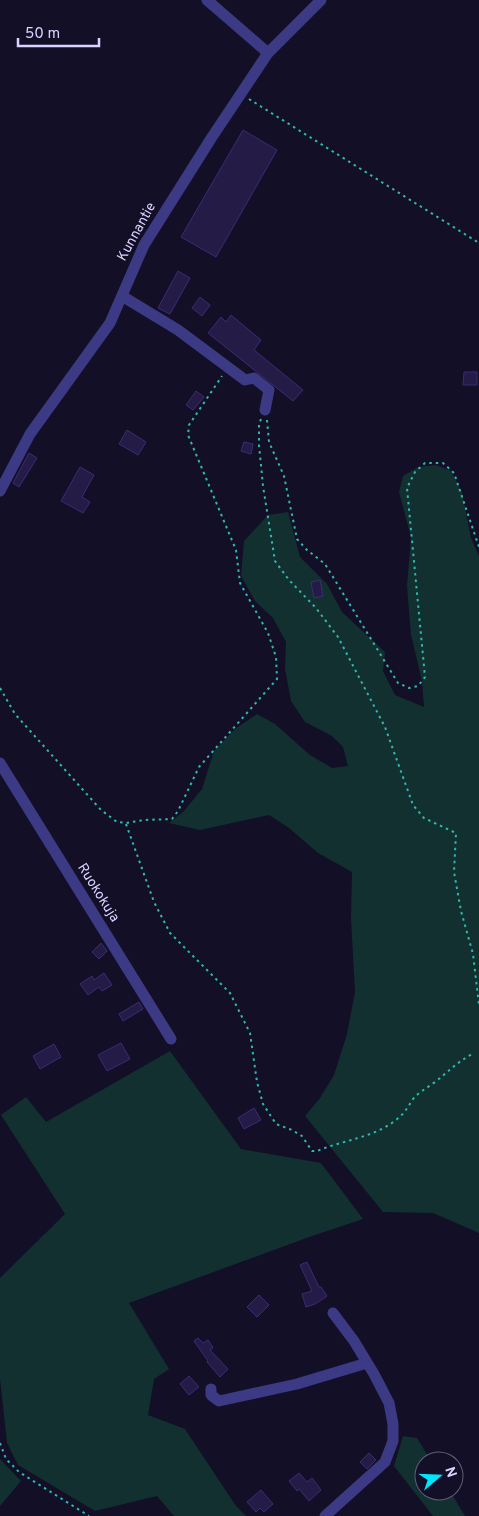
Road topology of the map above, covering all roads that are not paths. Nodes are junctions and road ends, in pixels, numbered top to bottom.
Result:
1 (207, 0) edge
2 (321, 0) edge
3 (268, 53) junction
4 (122, 296) junction
5 (265, 410) road end
6 (0, 491) edge
7 (0, 763) edge
8 (171, 1039) dead end
9 (333, 1313) dead end
10 (367, 1363) junction
11 (211, 1390) dead end
12 (325, 1516) edge

1 - 3 street
2 - 3 street, Kunnantie
3 - 4 street, Kunnantie
4 - 5 street
4 - 6 street, Kunnantie
7 - 8 street, Ruokokuja
9 - 10 street
10 - 11 street
10 - 12 street

